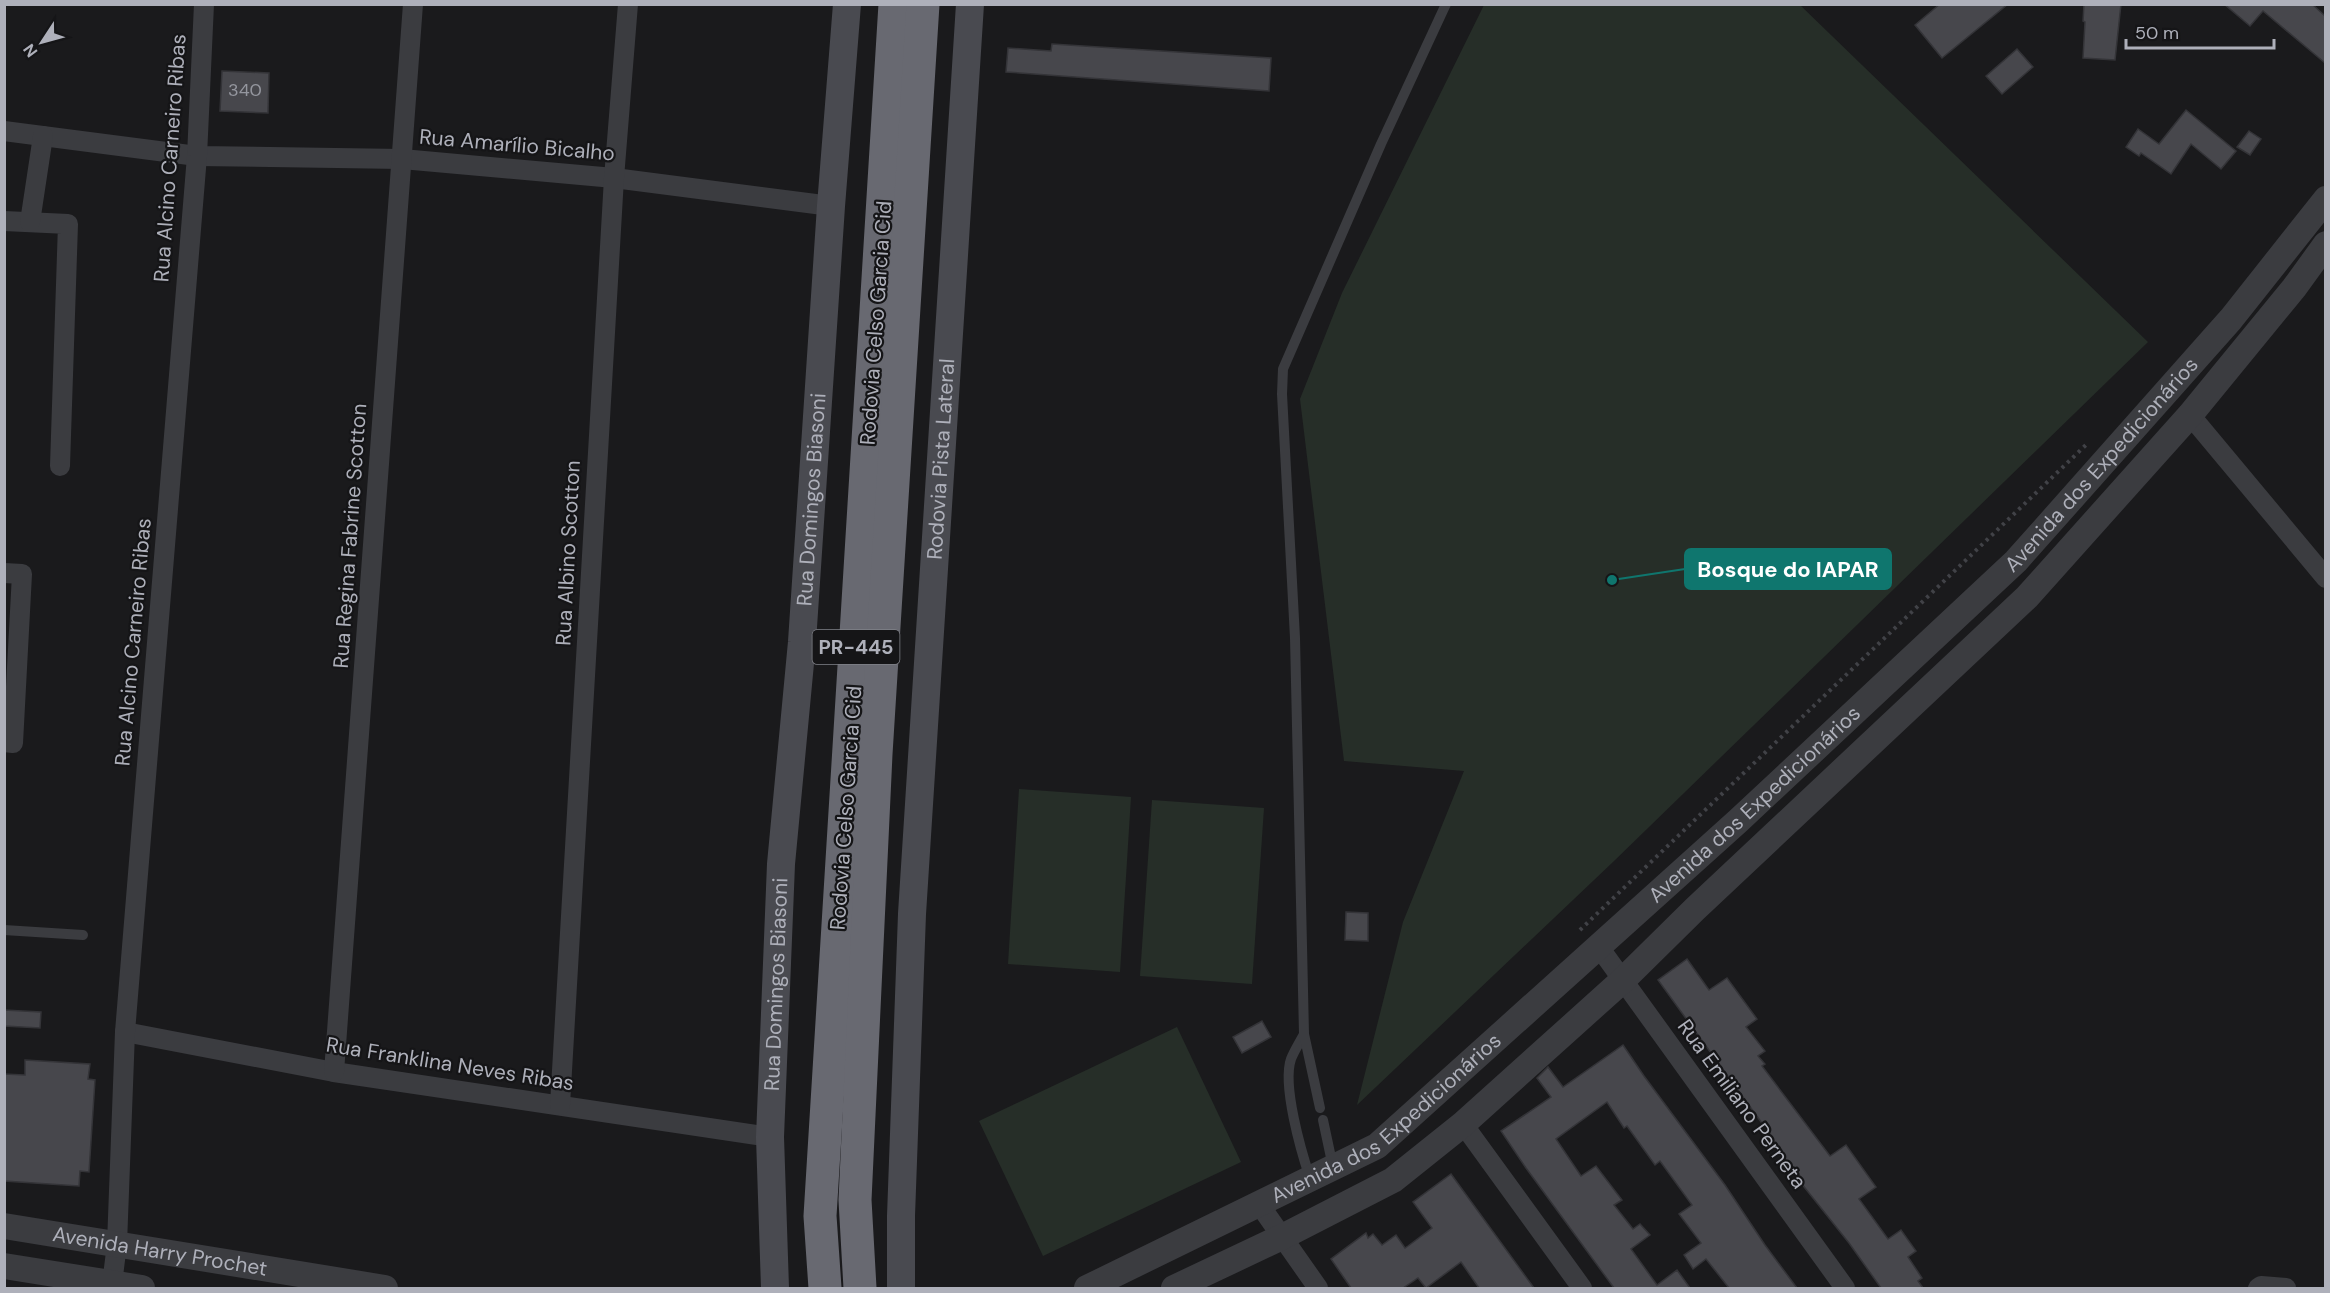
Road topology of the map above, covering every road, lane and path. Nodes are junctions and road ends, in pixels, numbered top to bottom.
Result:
1 (204, 4) edge
2 (413, 4) edge
3 (628, 4) edge
4 (847, 4) edge
5 (895, 4) edge
6 (923, 4) edge
7 (970, 4) edge
8 (1446, 4) edge
9 (4, 131) edge
10 (43, 136) junction
11 (197, 156) junction
12 (402, 159) junction
13 (614, 178) junction
14 (2325, 199) edge
15 (831, 206) junction
16 (4, 220) edge
17 (30, 222) junction
18 (2325, 245) edge
19 (2165, 392) junction
20 (2190, 415) junction
21 (2096, 436) dead end
22 (60, 466) dead end
23 (4, 573) edge
24 (2325, 578) edge
25 (4, 742) edge
26 (4, 930) edge
27 (1578, 932) dead end
28 (83, 935) dead end
29 (1599, 947) junction
30 (1623, 980) junction
31 (125, 1032) junction
32 (1304, 1034) junction
33 (334, 1072) junction
34 (560, 1105) junction
35 (1320, 1108) dead end
36 (1323, 1120) dead end
37 (1463, 1124) junction
38 (770, 1137) junction
39 (1333, 1168) junction
40 (1310, 1179) junction
41 (1259, 1204) junction
42 (4, 1226) edge
43 (1282, 1238) junction
44 (117, 1244) junction
45 (4, 1266) edge
46 (768, 1282) edge
47 (112, 1284) junction
48 (142, 1288) edge
49 (385, 1288) edge
50 (825, 1288) edge
51 (860, 1288) edge
52 (901, 1288) edge
53 (1088, 1288) edge
54 (1174, 1288) edge
55 (1318, 1288) edge
56 (1582, 1288) edge
57 (1845, 1288) edge
58 (2258, 1288) edge
59 (2286, 1288) edge

1 - 11 street, Rua Alcino Carneiro Ribas
2 - 12 street, Rua Regina Fabrine Scotton
3 - 13 street, Rua Albino Scotton
4 - 15 main road, Rua Domingos Biasoni
5 - 50 highway, Rodovia Celso Garcia Cid / PR-445
6 - 51 highway, Rodovia Celso Garcia Cid / PR-445
7 - 52 main road, Rodovia Pista Lateral / PR-445
8 - 32 lane
9 - 10 street, Rua Amarílio Bicalho
10 - 11 street, Rua Amarílio Bicalho
10 - 17 street
11 - 12 street, Rua Amarílio Bicalho
11 - 31 street, Rua Alcino Carneiro Ribas
12 - 13 street, Rua Amarílio Bicalho
12 - 33 street, Rua Regina Fabrine Scotton
13 - 15 street, Rua Amarílio Bicalho
13 - 34 street, Rua Albino Scotton
14 - 19 street, Avenida dos Expedicionários
15 - 38 main road, Rua Domingos Biasoni
16 - 17 street
17 - 22 street
18 - 20 street, Avenida dos Expedicionários
19 - 20 street
19 - 29 street, Avenida dos Expedicionários
20 - 24 street
20 - 30 street, Avenida dos Expedicionários
21 - 27 path
23 - 25 street
26 - 28 lane
29 - 30 street, Rua Emiliano Perneta
29 - 39 street, Avenida dos Expedicionários
30 - 37 street, Avenida dos Expedicionários
30 - 57 street, Rua Emiliano Perneta
31 - 33 street, Rua Franklina Neves Ribas
31 - 44 street, Rua Alcino Carneiro Ribas
32 - 35 lane
32 - 40 lane
33 - 34 street, Rua Franklina Neves Ribas
34 - 38 street, Rua Franklina Neves Ribas
36 - 39 lane
37 - 43 street, Avenida dos Expedicionários
37 - 56 street
38 - 46 main road
39 - 40 street, Avenida dos Expedicionários
40 - 41 street, Avenida dos Expedicionários
41 - 43 street
41 - 53 street, Avenida dos Expedicionários
42 - 44 street, Avenida Harry Prochet
43 - 54 street, Avenida dos Expedicionários
43 - 55 street
44 - 47 street, Rua Alcino Carneiro Ribas
44 - 49 street, Avenida Harry Prochet
45 - 47 street, Avenida Harry Prochet
47 - 48 street, Avenida Harry Prochet
58 - 59 street

